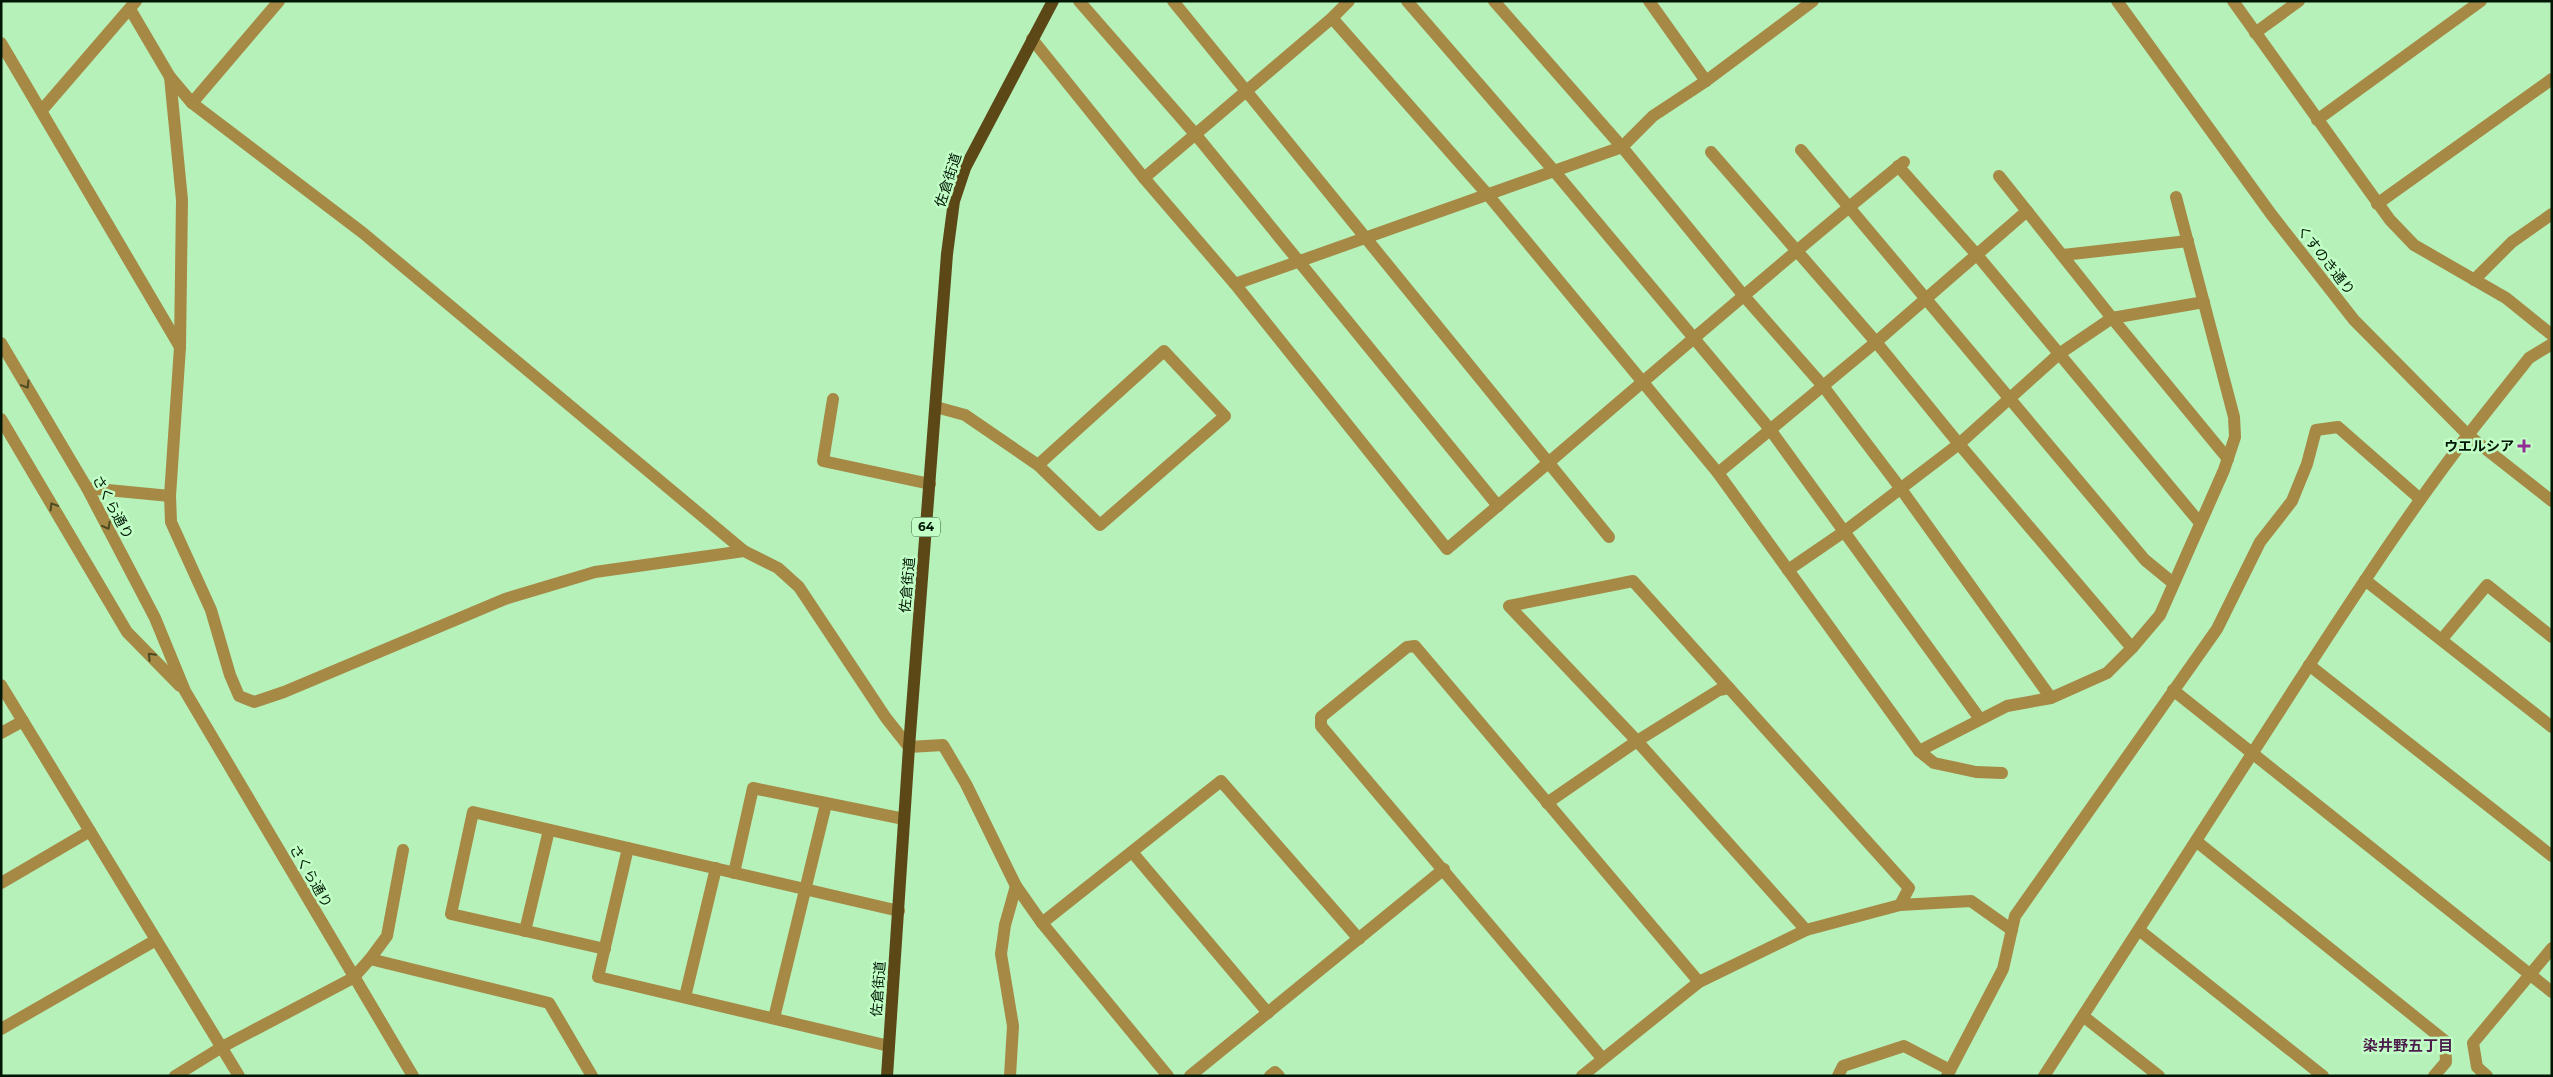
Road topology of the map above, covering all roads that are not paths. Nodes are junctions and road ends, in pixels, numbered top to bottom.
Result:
1 (278, 1) edge
2 (1053, 1) edge
3 (1079, 1) edge
4 (1173, 1) edge
5 (1349, 1) edge
6 (1407, 1) edge
7 (1494, 1) edge
8 (1649, 1) edge
9 (1813, 1) edge
10 (2117, 1) edge
11 (2233, 1) edge
12 (2298, 1) edge
13 (2481, 1) edge
14 (133, 5) edge
15 (1332, 18) junction
16 (2255, 32) junction
17 (1032, 39) junction
18 (1, 43) edge
19 (170, 77) junction
20 (2552, 79) edge
21 (1706, 81) junction
22 (1248, 91) junction
23 (192, 103) junction
24 (42, 110) junction
25 (2317, 120) junction
26 (1196, 135) junction
27 (1622, 147) junction
28 (1802, 150) dead end
29 (1711, 152) dead end
30 (1555, 172) junction
31 (1999, 176) dead end
32 (1144, 178) junction
33 (1488, 195) junction
34 (2176, 197) dead end
35 (2377, 204) junction
36 (1848, 207) junction
37 (2027, 211) junction
38 (2552, 214) edge
39 (1365, 237) junction
40 (2188, 241) junction
41 (1795, 250) junction
42 (1977, 255) junction
43 (2063, 255) junction
44 (1297, 260) junction
45 (2474, 280) junction
46 (1235, 284) junction
47 (1744, 296) junction
48 (1926, 298) junction
49 (2204, 302) junction
50 (2112, 318) junction
51 (2552, 334) edge
52 (1695, 339) junction
53 (1876, 342) junction
54 (1, 343) edge
55 (2552, 344) edge
56 (180, 347) junction
57 (2059, 354) junction
58 (1642, 382) junction
59 (1822, 386) junction
60 (834, 399) dead end
61 (2011, 400) junction
62 (936, 407) junction
63 (1, 419) edge
64 (1770, 428) junction
65 (2468, 435) junction
66 (1959, 444) junction
67 (2228, 459) junction
68 (1549, 460) junction
69 (1038, 465) junction
70 (1718, 473) junction
71 (930, 484) junction
72 (87, 488) junction
73 (1901, 489) junction
74 (170, 496) junction
75 (2419, 498) junction
76 (2552, 501) edge
77 (1498, 506) junction
78 (2200, 523) junction
79 (1845, 531) junction
80 (1610, 537) dead end
81 (744, 551) junction
82 (1788, 570) junction
83 (2365, 580) junction
84 (2172, 583) junction
85 (2552, 637) edge
86 (2442, 639) junction
87 (2132, 648) junction
88 (2310, 665) junction
89 (1, 686) edge
90 (1729, 688) junction
91 (2173, 690) junction
92 (185, 691) junction
93 (2051, 698) junction
94 (1980, 719) junction
95 (23, 721) junction
96 (2552, 727) edge
97 (1, 734) edge
98 (1637, 741) junction
99 (909, 747) junction
100 (1919, 751) junction
101 (2251, 752) junction
102 (2002, 772) dead end
103 (1547, 803) junction
104 (826, 804) junction
105 (904, 819) junction
106 (549, 830) junction
107 (90, 831) junction
108 (2196, 841) junction
109 (628, 848) junction
110 (403, 850) dead end
111 (1132, 852) junction
112 (2552, 856) edge
113 (716, 868) junction
114 (1444, 870) junction
115 (734, 873) junction
116 (1, 883) edge
117 (1016, 886) junction
118 (804, 889) junction
119 (1900, 905) junction
120 (899, 911) junction
121 (1042, 923) junction
122 (1806, 930) junction
123 (2012, 930) junction
124 (2139, 930) junction
125 (525, 931) junction
126 (1359, 939) junction
127 (156, 940) junction
128 (2552, 948) edge
129 (605, 949) junction
130 (370, 959) junction
131 (2530, 975) junction
132 (353, 978) junction
133 (1699, 982) junction
134 (2552, 992) edge
135 (685, 996) junction
136 (1268, 1013) junction
137 (2083, 1016) junction
138 (774, 1018) junction
139 (1, 1029) edge
140 (889, 1046) junction
141 (222, 1048) junction
142 (1602, 1058) junction
143 (1948, 1073) edge
144 (175, 1076) edge
145 (239, 1076) edge
146 (413, 1076) edge
147 (592, 1076) edge
148 (887, 1076) edge
149 (1010, 1076) edge
150 (1168, 1076) edge
151 (1190, 1076) edge
152 (1270, 1076) edge
153 (1279, 1076) edge
154 (1582, 1076) edge
155 (1838, 1076) edge
156 (2044, 1076) edge
157 (2159, 1076) edge
158 (2323, 1076) edge
159 (2434, 1076) edge
160 (2488, 1076) edge

1 - 23 street
2 - 17 main road, 佐倉街道 / 64
3 - 26 street
4 - 22 street
5 - 15 street
6 - 30 street
7 - 27 street
8 - 21 street
9 - 21 street
10 - 65 street, くすのき通り
11 - 16 street
12 - 16 street
13 - 25 street
14 - 19 street
14 - 24 street
15 - 22 street
15 - 33 street
16 - 25 street
17 - 32 street
17 - 62 main road, 佐倉街道 / 64
18 - 24 street
19 - 23 street
19 - 56 street
20 - 35 street
21 - 27 street
22 - 26 street
22 - 39 street
23 - 81 street
24 - 56 street
25 - 35 street
26 - 32 street
26 - 44 street
27 - 30 street
27 - 47 street
28 - 36 street
29 - 41 street
30 - 33 street
30 - 52 street
31 - 37 street
32 - 46 street
33 - 39 street
33 - 58 street
34 - 40 street
35 - 45 street
36 - 41 street
36 - 42 street
36 - 48 street
37 - 42 street
37 - 43 street
38 - 45 street
39 - 44 street
39 - 68 street
40 - 43 street
40 - 49 street
41 - 47 street
41 - 53 street
42 - 48 street
42 - 57 street
43 - 50 street
44 - 46 street
44 - 77 street
45 - 51 street
46 - 77 street
47 - 52 street
47 - 59 street
48 - 53 street
48 - 61 street
49 - 50 street
49 - 67 street
50 - 57 street
50 - 67 street
52 - 58 street
52 - 64 street
53 - 59 street
53 - 66 street
54 -> 72 street, さくら通り
55 - 65 street
56 - 74 street
57 - 61 street
57 - 78 street
58 - 68 street
58 - 70 street
59 - 64 street
59 - 73 street
60 - 71 street
61 - 66 street
61 - 84 street
62 - 69 street
62 - 71 main road, 佐倉街道 / 64
92 -> 63 street, さくら通り
64 - 70 street
64 - 79 street
65 - 75 street
65 - 76 street, くすのき通り
66 - 73 street
66 - 87 street
67 - 78 street
68 - 77 street
68 - 80 street
69 - 69 street
70 - 82 street
71 - 99 main road, 佐倉街道 / 64
72 - 74 street
72 -> 92 street, さくら通り
73 - 79 street
73 - 93 street
74 - 81 street
75 - 83 street
75 - 91 street
78 - 84 street
79 - 82 street
79 - 94 street
81 - 99 street
82 - 100 street
83 - 86 street
83 - 88 street
84 - 87 street
85 - 86 street
86 - 96 street
87 - 93 street
88 - 101 street
88 - 112 street
89 - 95 street
90 - 98 street
90 - 98 street
90 - 119 street
91 - 101 street
91 - 123 street
92 - 132 street, さくら通り
93 - 94 street
94 - 100 street
95 - 97 street
95 - 107 street
98 - 103 street
98 - 122 street
99 - 105 main road, 佐倉街道 / 64
99 - 117 street
100 - 102 street
101 - 108 street
101 - 131 street
103 - 114 street
103 - 133 street
104 - 105 street
104 - 115 street
104 - 118 street
105 - 120 main road, 佐倉街道 / 64
106 - 109 street
106 - 125 street
106 - 125 street
107 - 116 street
107 - 127 street
108 - 124 street
108 - 159 street
109 - 113 street
109 - 129 street
110 - 130 street
111 - 121 street
111 - 126 street
111 - 136 street
113 - 115 street
113 - 135 street
114 - 126 street
114 - 142 street
115 - 118 street
117 - 121 street
117 - 149 street
118 - 120 street
118 - 138 street
119 - 122 street
119 - 123 street
120 - 140 main road, 佐倉街道 / 64
121 - 150 street
122 - 133 street
123 - 143 street
124 - 137 street
124 - 158 street
125 - 129 street
126 - 136 street
127 - 139 street
127 - 141 street
128 - 131 street
129 - 135 street
130 - 132 street
130 - 147 street
131 - 134 street
131 - 160 street
132 - 141 street
132 - 146 street, さくら通り
133 - 142 street
135 - 138 street
136 - 151 street
137 - 156 street
137 - 157 street
138 - 140 street
140 - 148 main road, 佐倉街道 / 64
141 - 144 street
141 - 145 street
142 - 154 street
143 - 155 street
152 - 153 street

